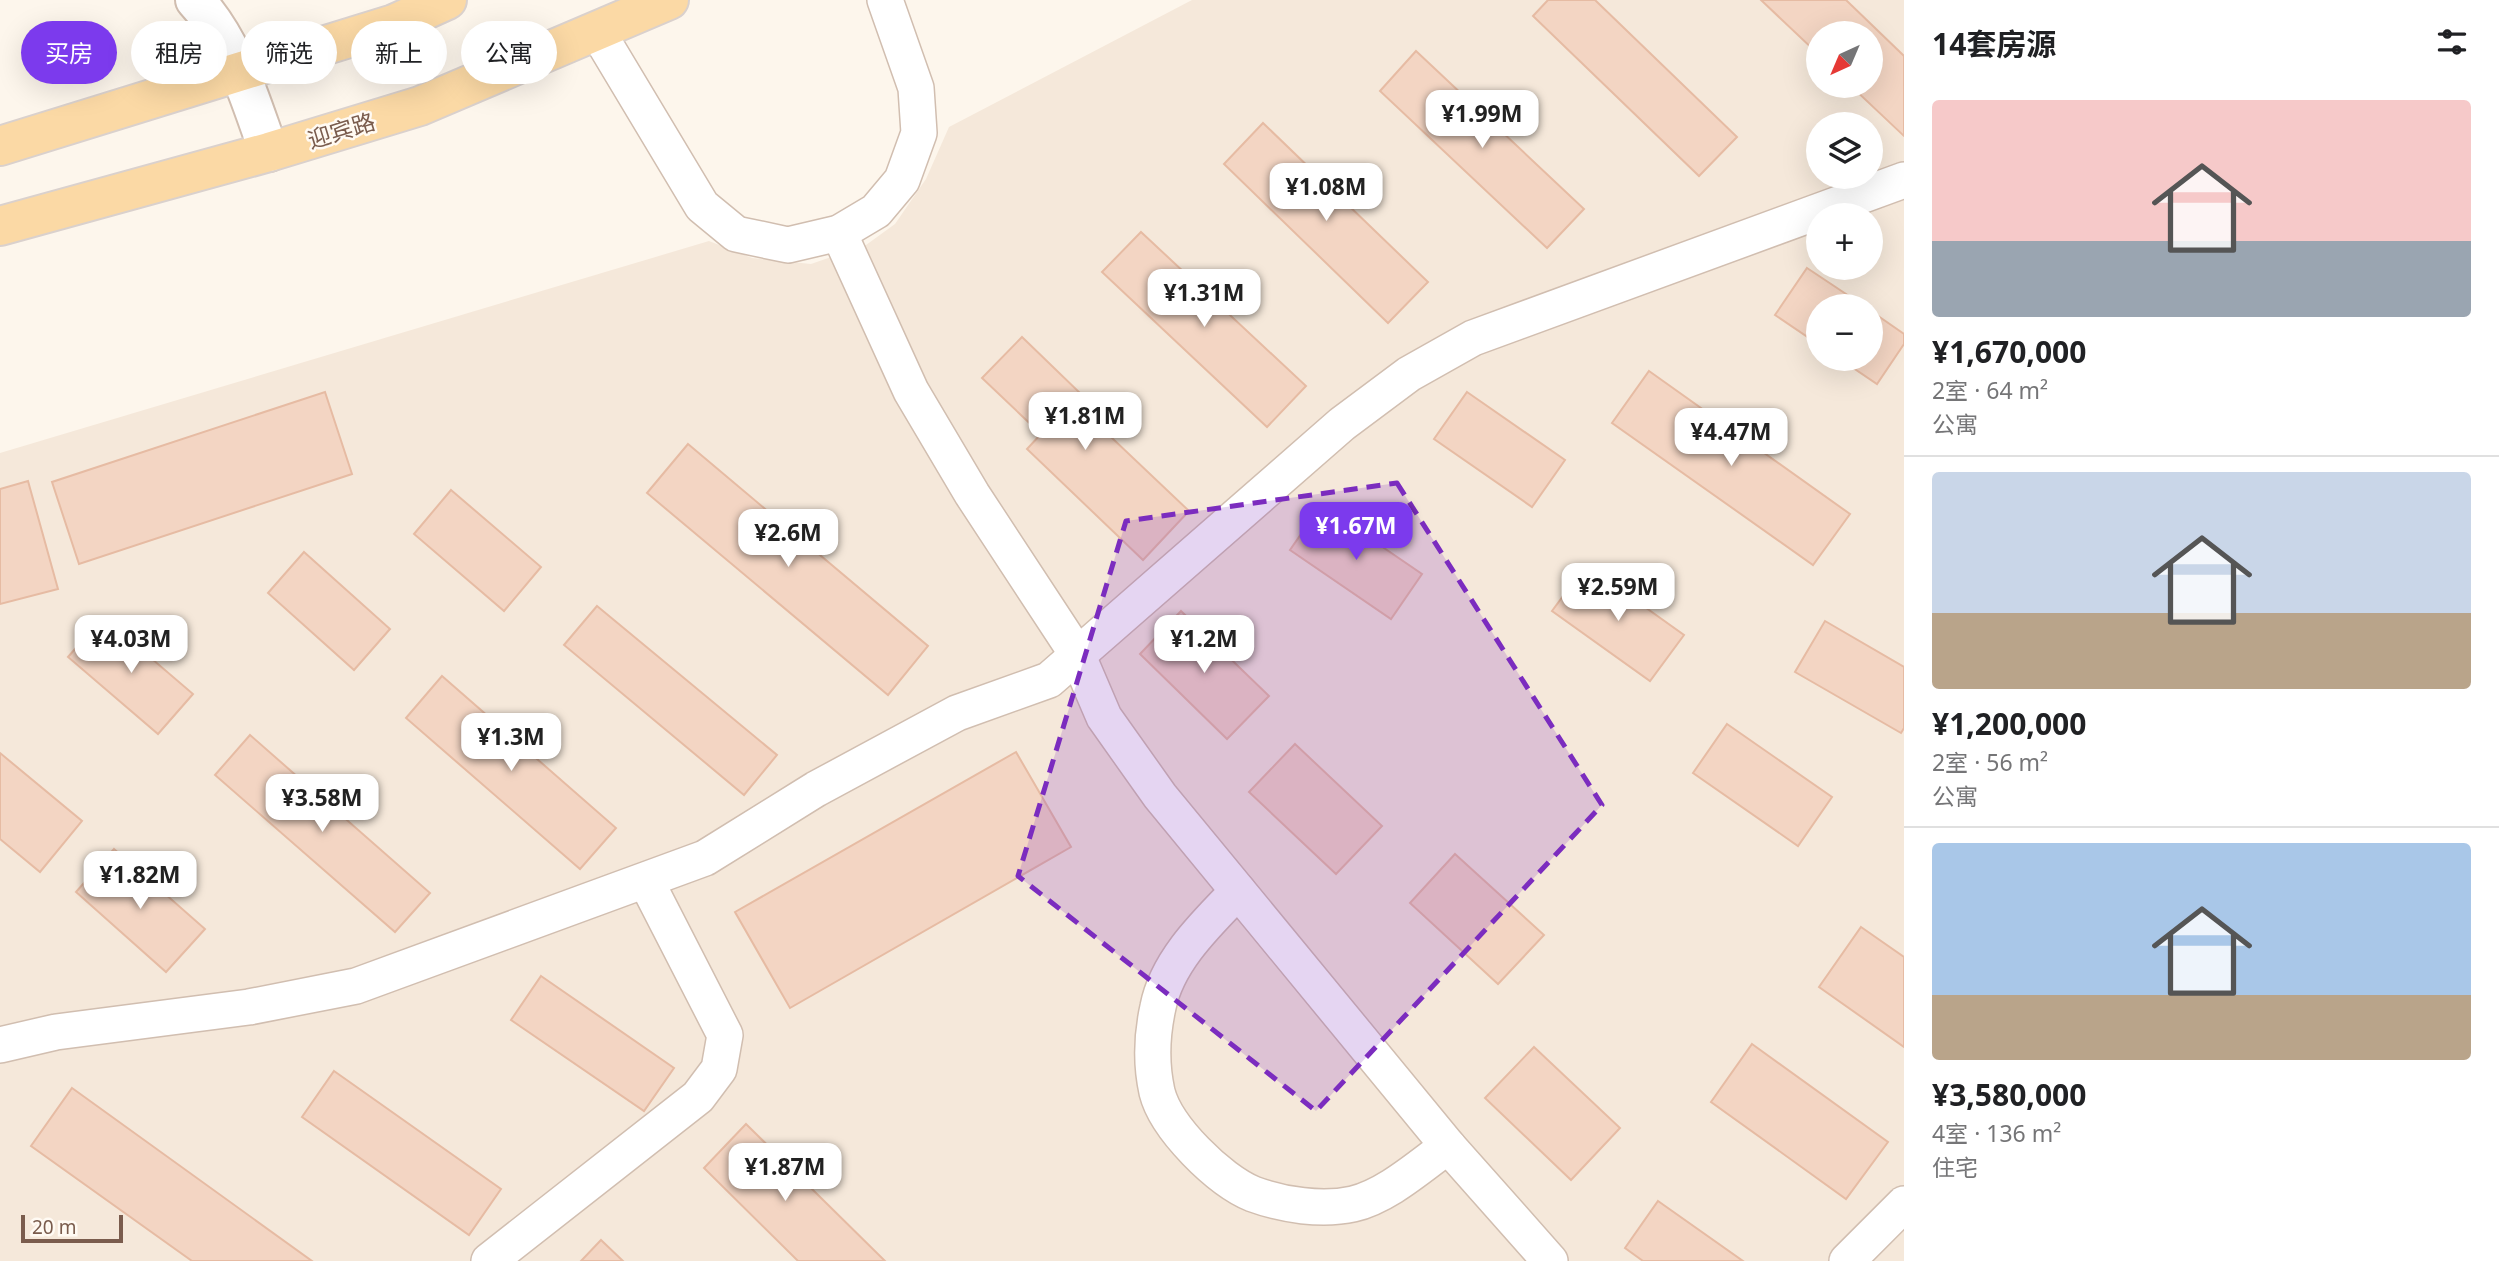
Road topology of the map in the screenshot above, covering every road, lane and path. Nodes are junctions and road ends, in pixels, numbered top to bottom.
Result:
1 (195, 0) edge
2 (447, 0) edge
3 (669, 0) edge
4 (885, 0) edge
5 (597, 31) junction
6 (239, 72) junction
7 (0, 146) edge
8 (269, 152) junction
9 (1904, 180) edge
10 (0, 226) edge
11 (839, 233) junction
12 (1077, 654) junction
13 (646, 881) junction
14 (1238, 891) junction
15 (0, 1045) edge
16 (1448, 1146) junction
17 (1904, 1204) edge
18 (489, 1261) edge
19 (1550, 1261) edge
20 (1847, 1261) edge

1 - 6 street
2 - 6 main road
3 - 5 main road, 迎宾路
4 - 11 street
5 - 8 main road, 迎宾路
5 - 11 street
6 - 7 main road
6 - 8 street
8 - 10 main road, 迎宾路
9 - 12 street
11 - 12 street
12 - 13 street
12 - 14 street
13 - 15 street
13 - 18 street
14 - 16 street
14 - 16 street
16 - 19 street
17 - 20 street

